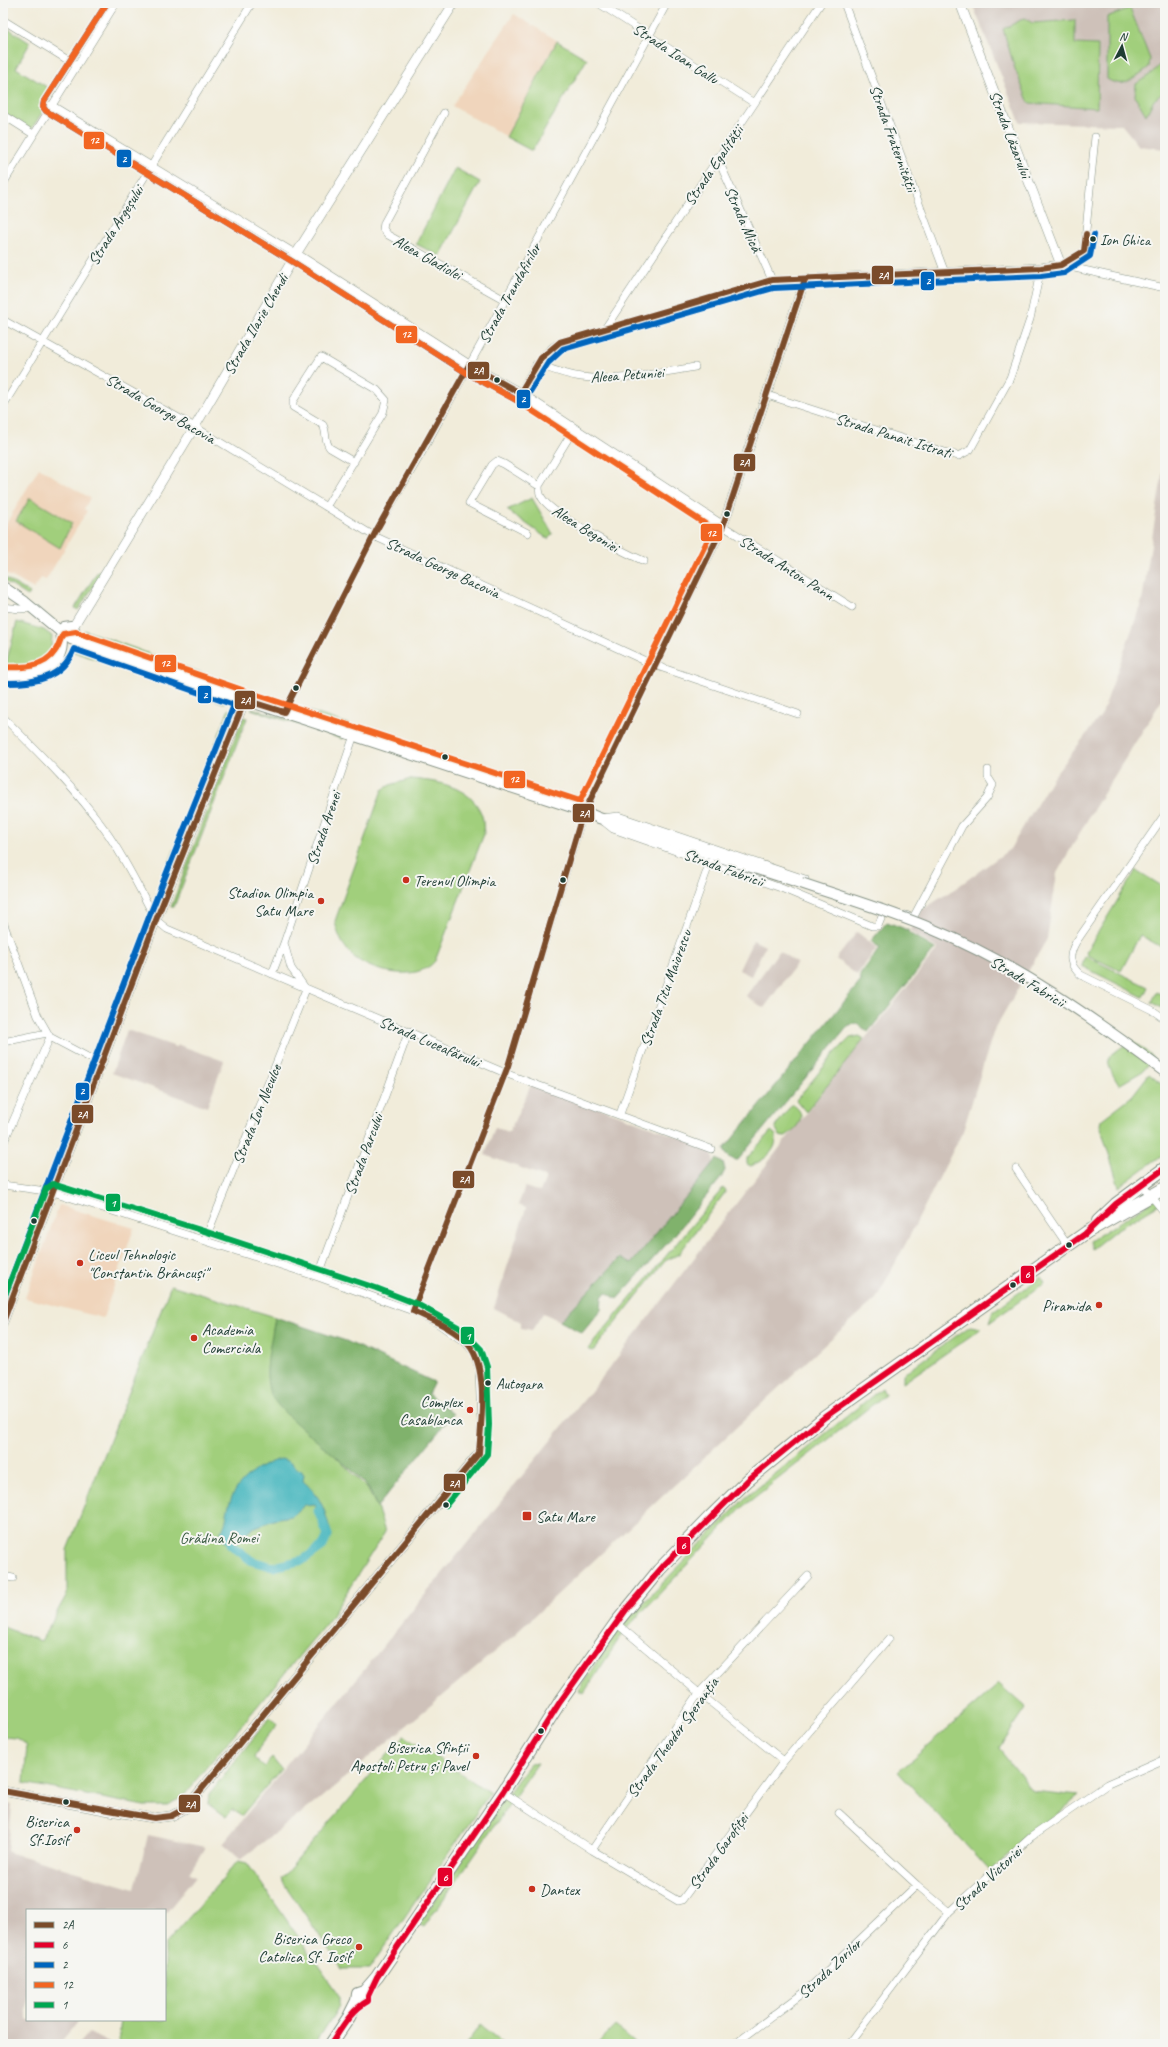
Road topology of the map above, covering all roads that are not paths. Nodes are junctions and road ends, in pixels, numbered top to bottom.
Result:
1 (116, 3) edge
2 (252, 3) edge
3 (454, 3) edge
4 (598, 3) edge
5 (667, 3) edge
6 (821, 3) edge
7 (844, 3) edge
8 (960, 3) edge
9 (3, 20) edge
10 (649, 36) junction
11 (76, 65) junction
12 (754, 103) junction
13 (51, 106) junction
14 (444, 113) dead end
15 (3, 115) edge
16 (33, 134) junction
17 (1095, 137) dead end
18 (717, 157) junction
19 (151, 167) junction
20 (3, 184) edge
21 (296, 254) junction
22 (1061, 265) junction
23 (1041, 268) junction
24 (944, 273) junction
25 (805, 279) junction
26 (772, 280) junction
27 (1165, 288) edge
28 (505, 300) junction
29 (3, 320) edge
30 (606, 327) junction
31 (42, 341) junction
32 (536, 364) junction
33 (469, 365) junction
34 (695, 367) dead end
35 (520, 393) junction
36 (767, 395) junction
37 (3, 406) edge
38 (195, 427) junction
39 (574, 429) junction
40 (354, 462) junction
41 (539, 486) junction
42 (326, 507) junction
43 (723, 526) junction
44 (528, 533) dead end
45 (374, 536) junction
46 (644, 561) dead end
47 (3, 587) edge
48 (3, 607) edge
49 (852, 607) dead end
50 (32, 608) junction
51 (68, 634) junction
52 (654, 665) junction
53 (3, 675) edge
54 (245, 700) junction
55 (284, 712) junction
56 (798, 714) dead end
57 (3, 717) edge
58 (354, 735) junction
59 (988, 770) dead end
60 (584, 811) junction
61 (1165, 814) edge
62 (599, 818) junction
63 (710, 862) junction
64 (879, 905) junction
65 (156, 920) junction
66 (3, 922) edge
67 (284, 943) junction
68 (272, 974) junction
69 (306, 989) junction
70 (1165, 1018) edge
71 (409, 1031) junction
72 (48, 1035) junction
73 (3, 1042) edge
74 (101, 1064) junction
75 (1165, 1072) edge
76 (505, 1073) junction
77 (620, 1114) junction
78 (3, 1144) edge
79 (711, 1149) dead end
80 (1165, 1168) edge
81 (1016, 1169) dead end
82 (1142, 1184) junction
83 (3, 1185) edge
84 (1165, 1188) edge
85 (54, 1192) junction
86 (1150, 1195) junction
87 (1165, 1213) edge
88 (1087, 1232) junction
89 (205, 1240) junction
90 (1068, 1246) junction
91 (318, 1277) junction
92 (413, 1311) junction
93 (3, 1322) edge
94 (478, 1453) joint
95 (3, 1576) edge
96 (808, 1576) dead end
97 (13, 1578) dead end
98 (616, 1623) junction
99 (889, 1640) dead end
100 (699, 1693) junction
101 (1165, 1759) edge
102 (784, 1761) junction
103 (3, 1791) edge
104 (503, 1792) junction
105 (839, 1813) dead end
106 (592, 1850) junction
107 (916, 1885) junction
108 (949, 1912) junction
109 (334, 2043) edge
110 (735, 2044) edge
111 (849, 2044) edge

1 - 11 street
2 - 19 street, Strada Argeșului
3 - 21 street, Strada Ilarie Chendi
4 - 10 street, Strada Ioan Gallu
5 - 10 street, Strada Trandafirilor
6 - 12 street, Strada Egalității
7 - 24 street, Strada Fraternității
8 - 22 street, Strada Lăzarului
9 - 11 street
10 - 12 street, Strada Ioan Gallu
10 - 28 street, Strada Trandafirilor
11 - 13 street
12 - 18 street, Strada Egalității
13 - 16 street
13 - 19 street, Strada Anton Pann
14 - 28 street, Aleea Gladiolei
15 - 16 street
16 - 20 street
17 - 22 street
18 - 26 street, Strada Mică
18 - 30 street, Strada Egalității
19 - 21 street, Strada Anton Pann
19 - 31 street, Strada Argeșului
21 - 33 street, Strada Anton Pann
21 - 38 street, Strada Ilarie Chendi
22 - 23 street
22 - 27 street
23 - 24 street
23 - 36 street, Strada Panait Istrati
24 - 25 street
25 - 26 street
25 - 36 street
26 - 30 street
28 - 33 street, Strada Trandafirilor
29 - 31 street, Strada George Bacovia
30 - 32 street
31 - 37 street, Strada Argeșului
31 - 38 street, Strada George Bacovia
32 - 34 street, Aleea Petuniei
32 - 35 street
33 - 35 street, Strada Anton Pann
33 - 45 street, Strada Trandafirilor
35 - 39 street, Strada Anton Pann
36 - 43 street
38 - 42 street, Strada George Bacovia
38 - 51 street, Strada Ilarie Chendi
39 - 41 street
39 - 43 street, Strada Anton Pann
40 - 40 street
40 - 42 street
41 - 44 street
41 - 46 street, Aleea Begoniei
42 - 45 street, Strada George Bacovia
43 - 49 street, Strada Anton Pann
43 - 52 street
45 - 52 street, Strada George Bacovia
45 - 55 street, Strada Trandafirilor
47 - 50 main road, Strada Fabricii
48 - 50 street
50 - 51 main road, Strada Fabricii
51 - 53 main road
51 - 54 main road, Strada Fabricii
52 - 56 street, Strada George Bacovia
52 - 60 street
54 - 55 main road, Strada Fabricii
54 - 65 street
55 - 58 main road, Strada Fabricii
57 - 65 street
58 - 60 main road, Strada Fabricii
58 - 67 street, Strada Arenei
59 - 64 street
60 - 62 main road, Strada Fabricii
60 - 76 street
61 - 70 street, Strada Fabricii
62 - 63 street, Strada Fabricii
62 - 64 street, Strada Fabricii
62 - 75 main road, Strada Fabricii, bridge
63 - 64 street, Strada Fabricii
63 - 77 street, Strada Titu Maiorescu
65 - 68 street, Strada Luceafărului
65 - 74 street
66 - 72 street
67 - 68 street, Strada Arenei
67 - 69 street
68 - 69 street, Strada Luceafărului
69 - 71 street, Strada Luceafărului
69 - 89 street, Strada Ion Neculce
71 - 76 street, Strada Luceafărului
71 - 91 street, Strada Parcului
72 - 73 street
72 - 74 street
72 - 78 street
74 - 85 street
76 - 77 street, Strada Luceafărului
76 - 92 street
77 - 79 street, Strada Luceafărului
80 - 82 main road
81 - 90 street
82 - 86 street
82 - 88 main road
83 - 85 street
84 - 86 main road
85 - 89 street
85 - 93 street
86 - 87 street
86 - 88 main road
88 - 90 main road
89 - 91 street
90 - 98 main road
91 - 92 street
92 - 94 street
94 - 103 street
95 - 97 street
96 - 100 street, Strada Theodor Speranția
98 - 100 street
98 - 104 main road
99 - 102 street, Strada Garofiței
100 - 102 street
100 - 106 street, Strada Theodor Speranția
101 - 108 street, Strada Victoriei
102 - 106 street, Strada Garofiței
104 - 106 street, Strada Garofiței
104 - 109 main road
105 - 107 street
107 - 108 street
107 - 110 street, Strada Zorilor
108 - 111 street, Strada Victoriei

